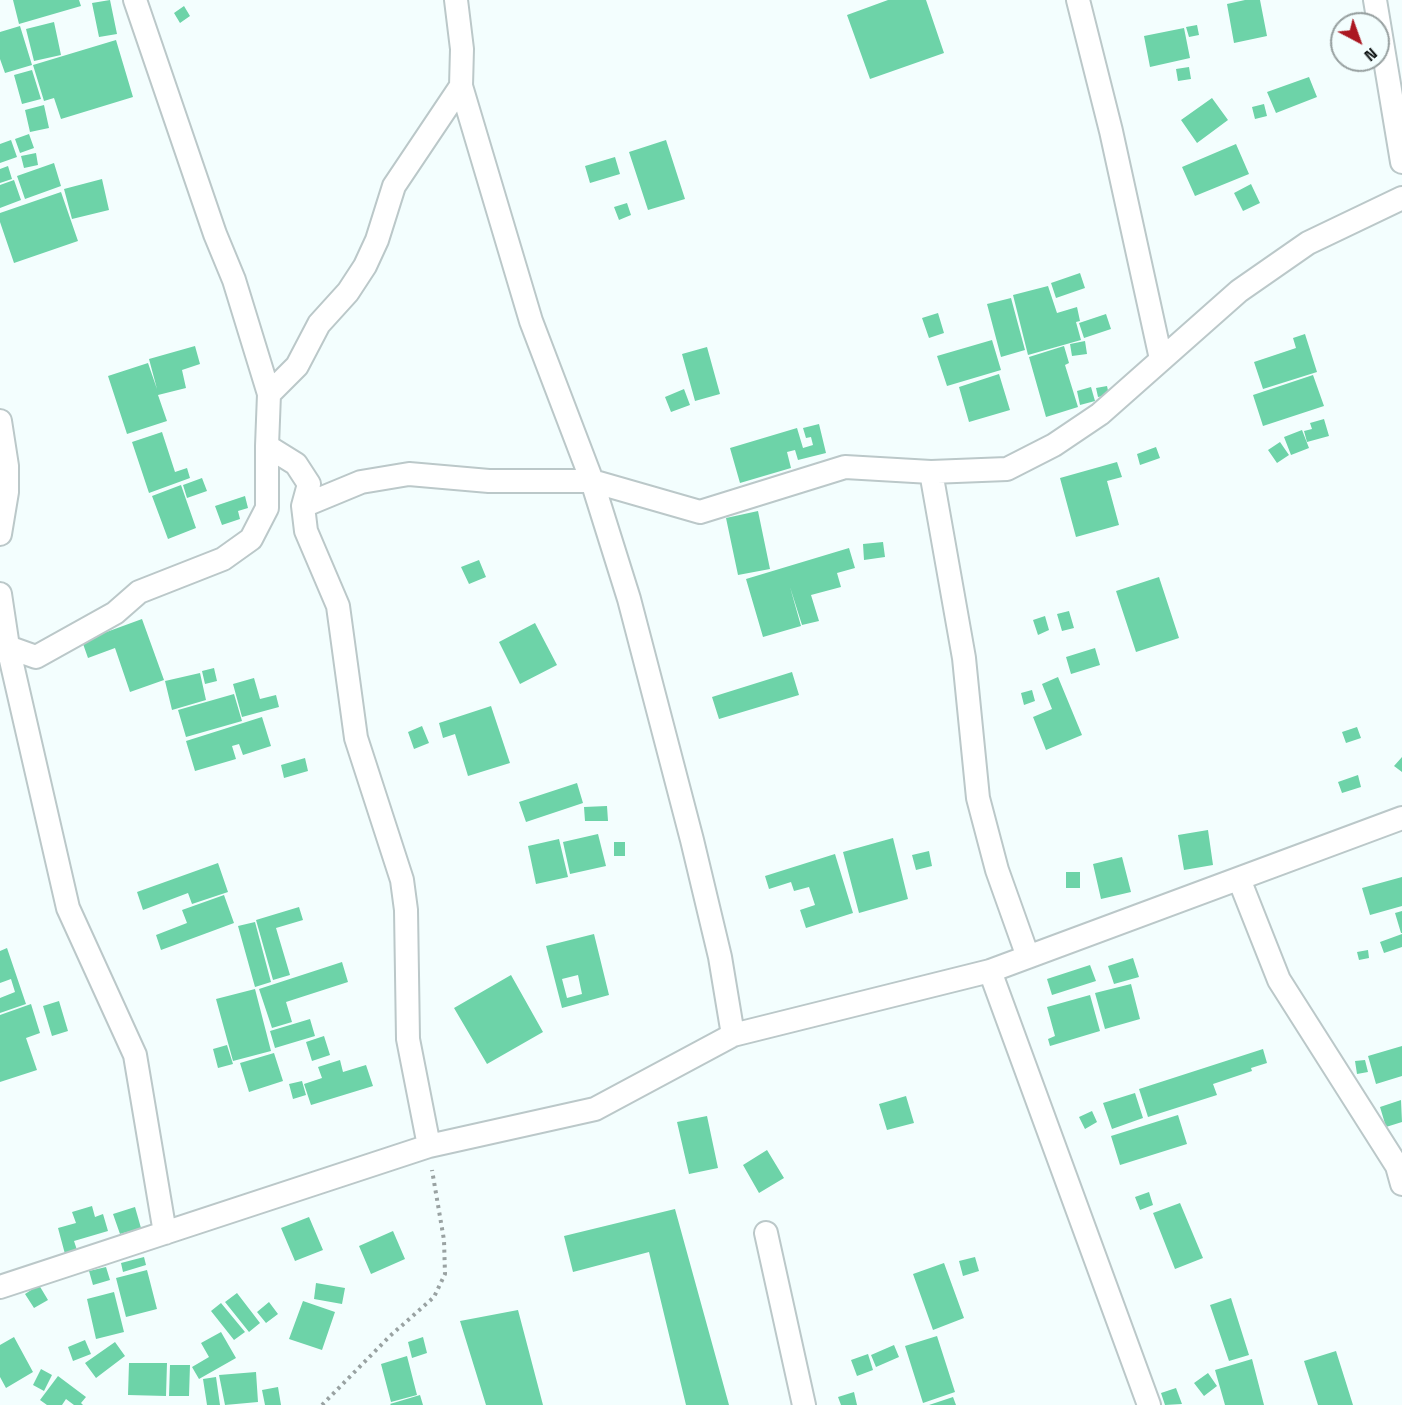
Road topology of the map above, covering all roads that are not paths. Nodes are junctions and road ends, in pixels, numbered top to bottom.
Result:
1 (135, 0) edge
2 (456, 0) edge
3 (1078, 0) edge
4 (1375, 0) edge
5 (461, 86) junction
6 (1402, 162) edge
7 (1402, 198) edge
8 (1161, 359) junction
9 (269, 394) junction
10 (0, 421) edge
11 (267, 446) junction
12 (931, 472) junction
13 (591, 481) junction
14 (303, 506) junction
15 (0, 534) edge
16 (0, 594) edge
17 (4, 649) edge
18 (1402, 818) edge
19 (1239, 879) junction
20 (1028, 957) junction
21 (990, 971) junction
22 (733, 1035) junction
23 (429, 1146) junction
24 (1402, 1184) edge
25 (165, 1233) junction
26 (766, 1233) dead end
27 (0, 1287) edge
28 (804, 1405) edge
29 (1149, 1405) edge

1 - 9 street
2 - 5 street
3 - 8 street
4 - 6 street
5 - 9 street
5 - 13 street
7 - 8 street
8 - 12 street
9 - 11 street
10 - 15 street
11 - 14 street
11 - 17 street
12 - 13 street
12 - 20 street
13 - 14 street
13 - 22 street
14 - 23 street
16 - 17 street
17 - 25 street
18 - 19 street
19 - 20 street
19 - 24 street
20 - 21 street
21 - 22 street
21 - 29 street
22 - 23 street
23 - 25 street
25 - 27 street
26 - 28 street

